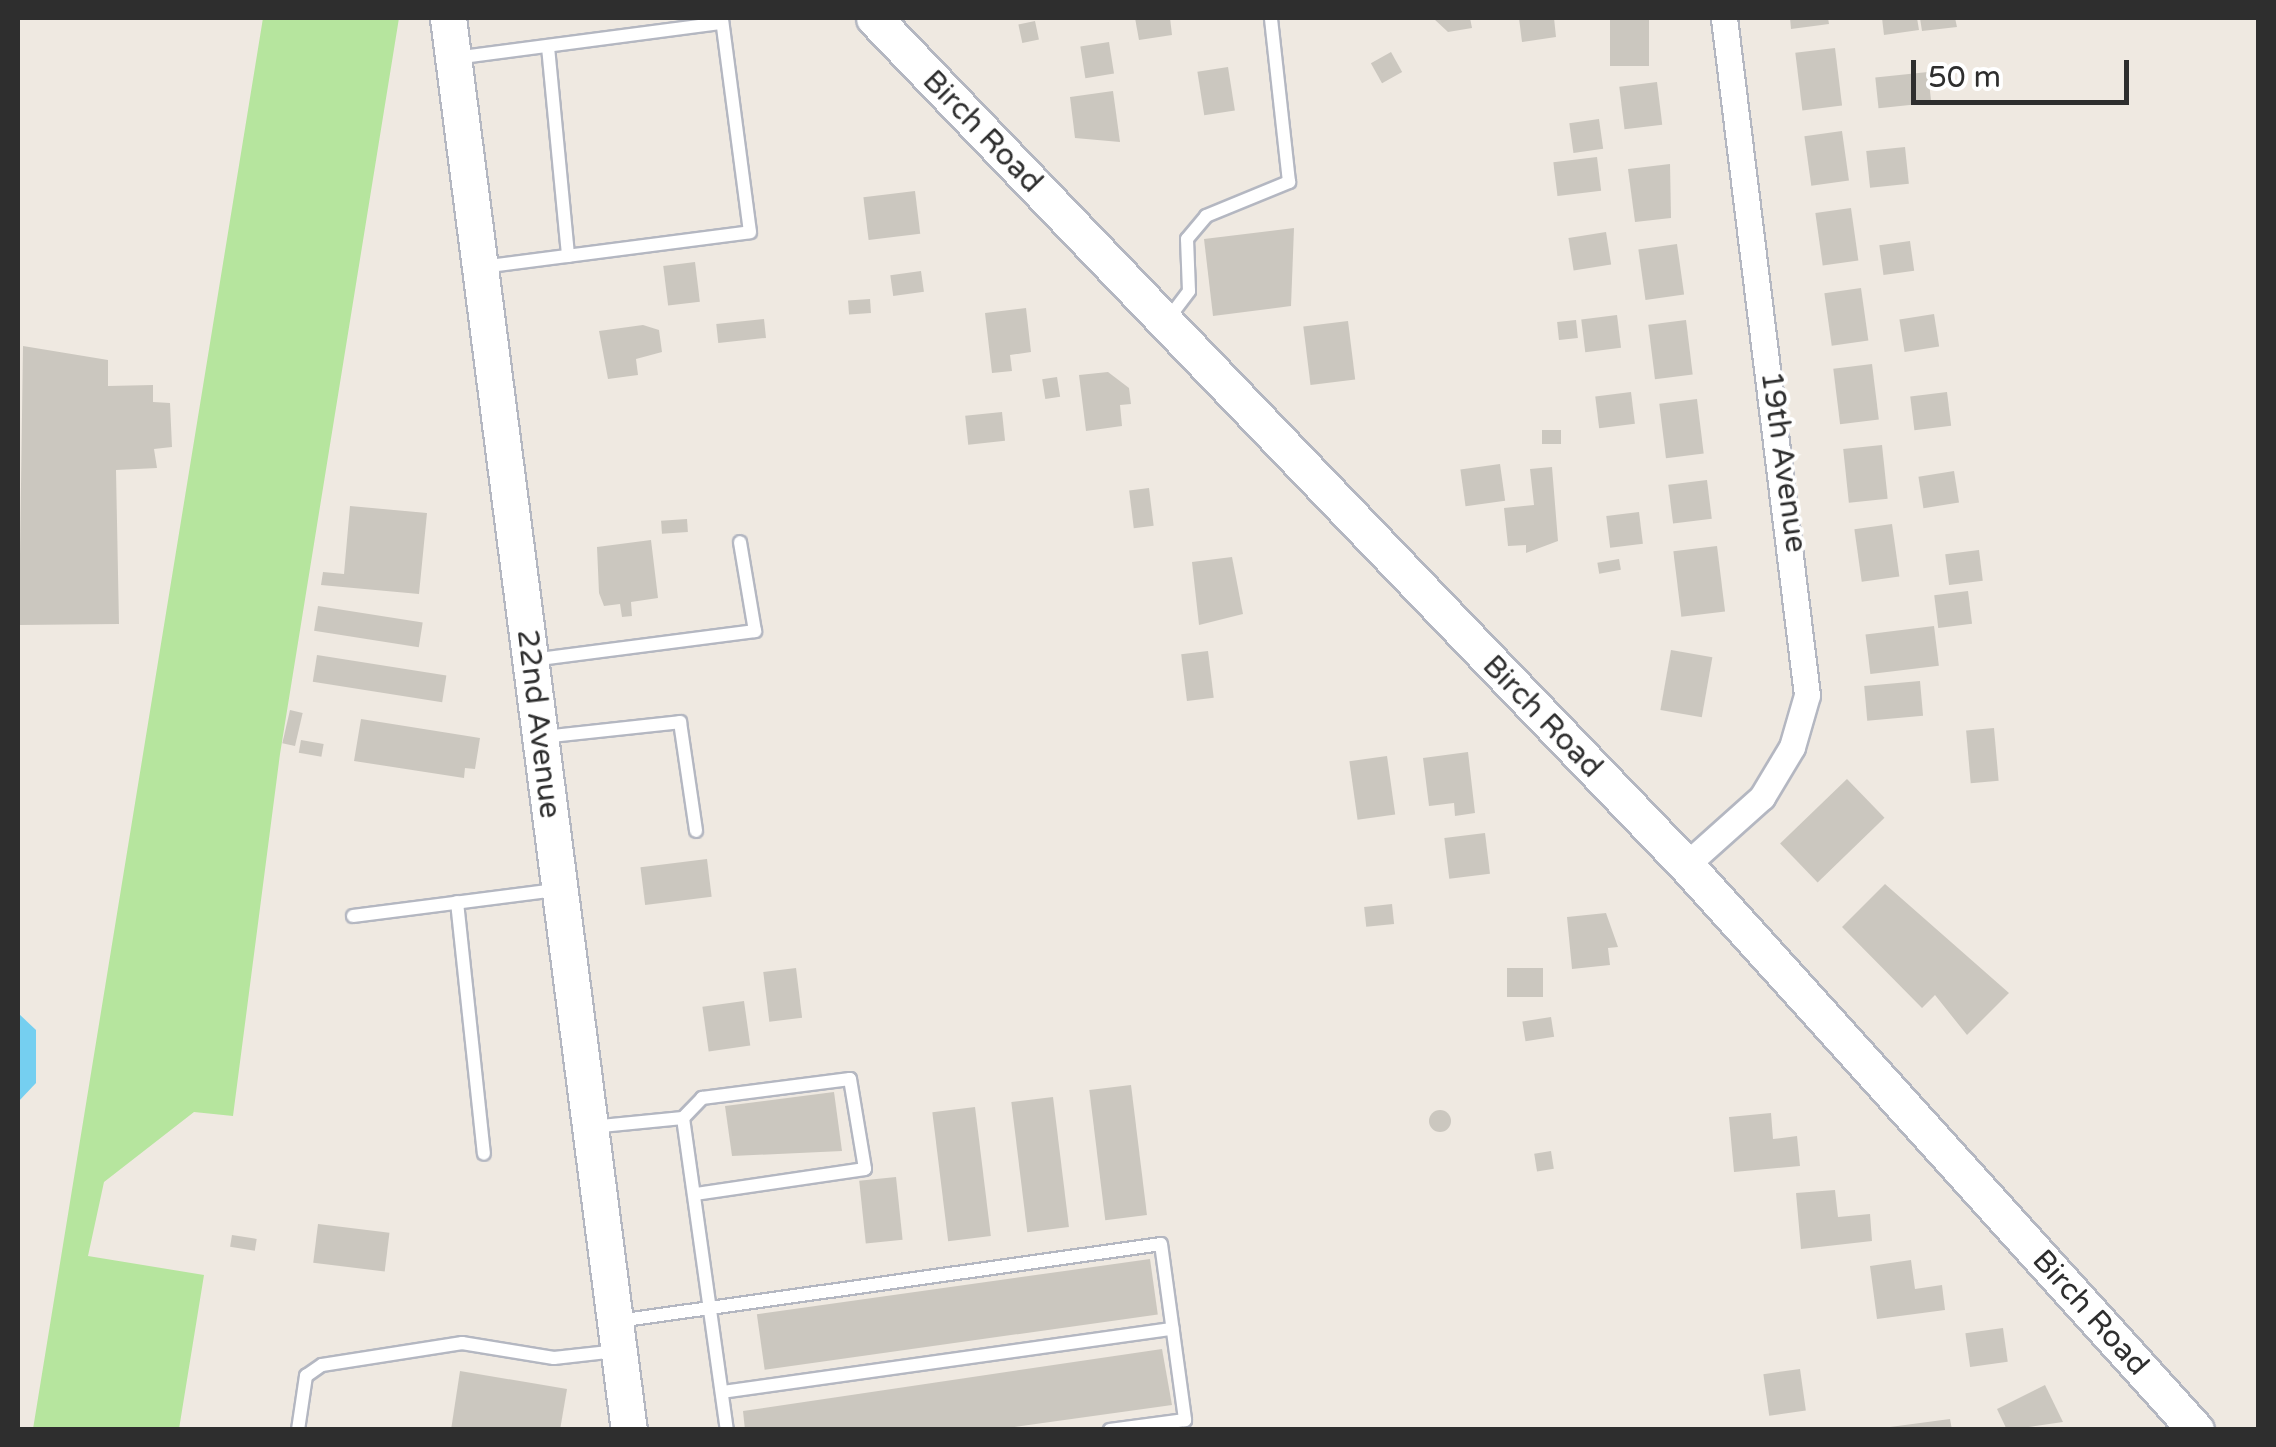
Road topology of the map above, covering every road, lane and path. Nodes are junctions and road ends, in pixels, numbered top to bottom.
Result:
1 (448, 18) edge
2 (874, 18) edge
3 (1272, 18) edge
4 (1724, 18) edge
5 (722, 20) edge
6 (548, 46) junction
7 (453, 59) junction
8 (568, 256) junction
9 (480, 267) junction
10 (1164, 324) junction
11 (740, 542) dead end
12 (530, 660) junction
13 (540, 737) junction
14 (696, 831) dead end
15 (1686, 865) junction
16 (560, 889) junction
17 (457, 902) junction
18 (352, 916) dead end
19 (683, 1118) junction
20 (590, 1128) junction
21 (484, 1154) dead end
22 (695, 1194) junction
23 (711, 1308) junction
24 (1173, 1329) junction
25 (617, 1336) junction
26 (722, 1392) junction
27 (2181, 1425) edge
28 (298, 1430) edge
29 (629, 1430) edge
30 (727, 1430) edge
31 (1110, 1430) edge

1 - 7 street, 22nd Avenue
2 - 10 street, Birch Road
3 - 10 lane
4 - 15 street, 19th Avenue
5 - 6 lane
5 - 8 lane
6 - 7 lane
6 - 8 lane
7 - 9 street, 22nd Avenue
8 - 9 lane
9 - 12 street, 22nd Avenue
10 - 15 street, Birch Road
11 - 12 lane
12 - 13 street, 22nd Avenue
13 - 14 lane
13 - 16 street, 22nd Avenue
15 - 27 street, Birch Road
16 - 17 lane
16 - 20 street, 22nd Avenue
17 - 18 lane
17 - 21 lane
19 - 20 lane
19 - 22 lane
19 - 22 lane
20 - 25 street, 22nd Avenue
22 - 23 lane
23 - 24 lane
23 - 25 lane
23 - 26 lane
24 - 26 lane
24 - 31 lane
25 - 28 lane
25 - 29 street, 22nd Avenue
26 - 30 lane

